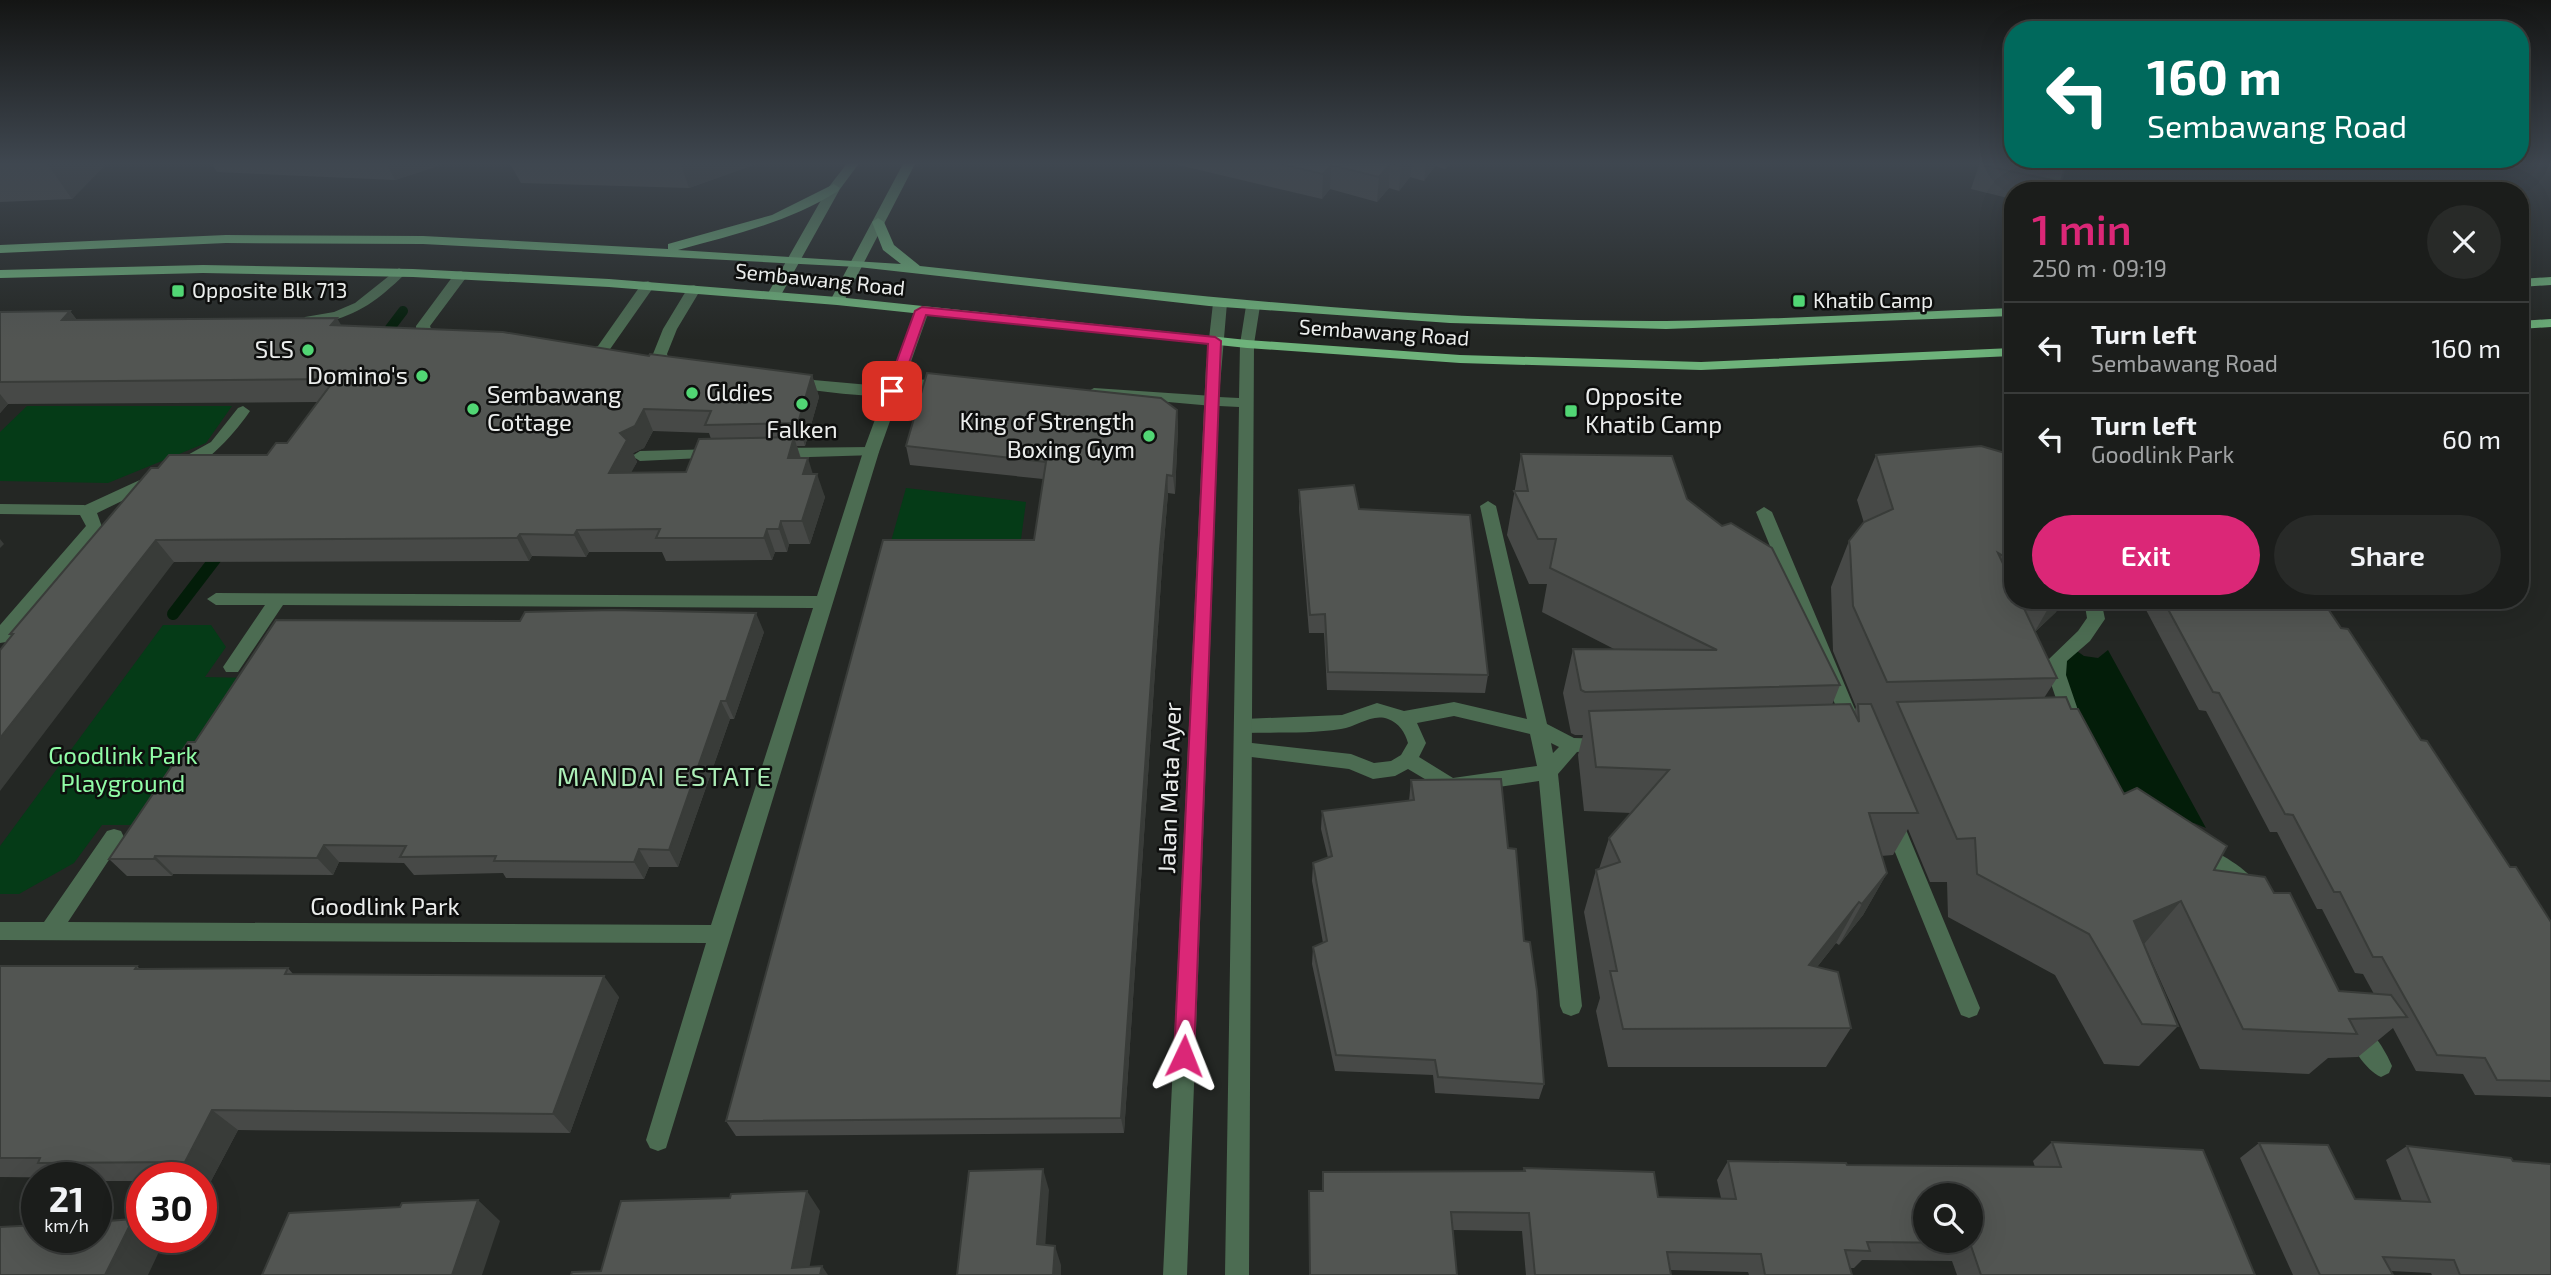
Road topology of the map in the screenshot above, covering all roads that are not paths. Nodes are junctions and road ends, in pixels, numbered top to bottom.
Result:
1 (770, 222) edge
2 (815, 222) edge
3 (878, 222) joint
4 (0, 248) edge
5 (656, 251) junction
6 (794, 260) junction
7 (858, 263) junction
8 (916, 269) junction
9 (399, 272) junction
10 (0, 274) edge
11 (461, 275) junction
12 (2551, 281) edge
13 (2529, 282) edge
14 (648, 285) junction
15 (694, 289) junction
16 (774, 295) junction
17 (837, 301) junction
18 (1220, 303) junction
19 (1253, 306) junction
20 (922, 311) junction
21 (2004, 312) edge
22 (291, 323) edge
23 (2551, 323) edge
24 (2529, 324) edge
25 (455, 339) edge
26 (1215, 341) junction
27 (1247, 345) junction
28 (2004, 352) edge
29 (562, 354) edge
30 (686, 369) edge
31 (778, 380) edge
32 (962, 385) edge
33 (894, 386) junction
34 (1083, 391) edge
35 (1213, 401) junction
36 (1246, 403) junction
37 (243, 411) dead end
38 (871, 452) junction
39 (762, 453) edge
40 (735, 454) edge
41 (640, 456) dead end
42 (1488, 506) dead end
43 (0, 509) edge
44 (85, 512) junction
45 (1764, 512) dead end
46 (216, 599) dead end
47 (278, 600) junction
48 (825, 601) junction
49 (2093, 609) edge
50 (0, 637) edge
51 (232, 667) dead end
52 (1402, 718) junction
53 (1243, 726) junction
54 (1539, 729) junction
55 (2074, 736) edge
56 (1859, 740) edge
57 (1627, 744) edge
58 (1572, 745) junction
59 (1243, 749) junction
60 (1408, 760) junction
61 (1548, 772) junction
62 (1884, 801) edge
63 (114, 837) dead end
64 (2180, 845) edge
65 (2262, 900) edge
66 (0, 931) edge
67 (50, 931) junction
68 (719, 934) junction
69 (1571, 1006) dead end
70 (1969, 1008) dead end
71 (2341, 1010) edge
72 (2381, 1066) edge
73 (658, 1140) dead end
74 (1175, 1275) edge
75 (1237, 1275) edge

1 - 5 main road
2 - 6 main road
3 - 7 main road
3 - 8 main road
4 - 5 main road, Sembawang Road
5 - 6 main road, Sembawang Road
6 - 7 main road, Sembawang Road
6 - 16 main road
7 - 8 main road, Sembawang Road
7 - 17 main road
8 - 18 main road, Sembawang Road
9 - 10 main road, Sembawang Road
9 - 11 main road, Sembawang Road
9 - 22 street
11 - 14 main road, Sembawang Road
11 - 25 street
12 - 13 main road
14 - 15 main road, Sembawang Road
14 - 29 street
15 - 16 main road, Sembawang Road
15 - 30 street
16 - 17 main road, Sembawang Road
17 - 20 main road, Sembawang Road
18 - 19 main road, Sembawang Road
18 - 26 street, Jalan Mata Ayer
19 - 21 main road, Sembawang Road
19 - 27 street
20 - 26 main road, Sembawang Road
20 - 33 street
23 - 24 main road
26 - 27 main road, Sembawang Road
26 - 35 street, Jalan Mata Ayer
27 - 28 main road, Sembawang Road
27 - 36 street
31 - 33 street
32 - 33 street
33 - 38 street
34 - 35 street
35 - 36 street
35 - 74 street, Jalan Mata Ayer
36 - 53 street
37 - 44 street
38 - 39 street
38 - 48 street
40 - 41 street
42 - 54 street
43 - 44 street
44 - 50 street
45 - 56 street
46 - 47 street
47 - 48 street
47 - 51 street
48 - 68 street
49 - 55 street
52 - 53 street
52 - 54 street
52 - 60 street
53 - 59 street
54 - 58 street
54 - 61 street
57 - 58 street
58 - 61 street
59 - 60 street
59 - 75 street
60 - 61 street
61 - 69 street
62 - 70 street
63 - 67 street
64 - 65 street
66 - 67 street, Goodlink Park
67 - 68 street, Goodlink Park
68 - 73 street
71 - 72 street

